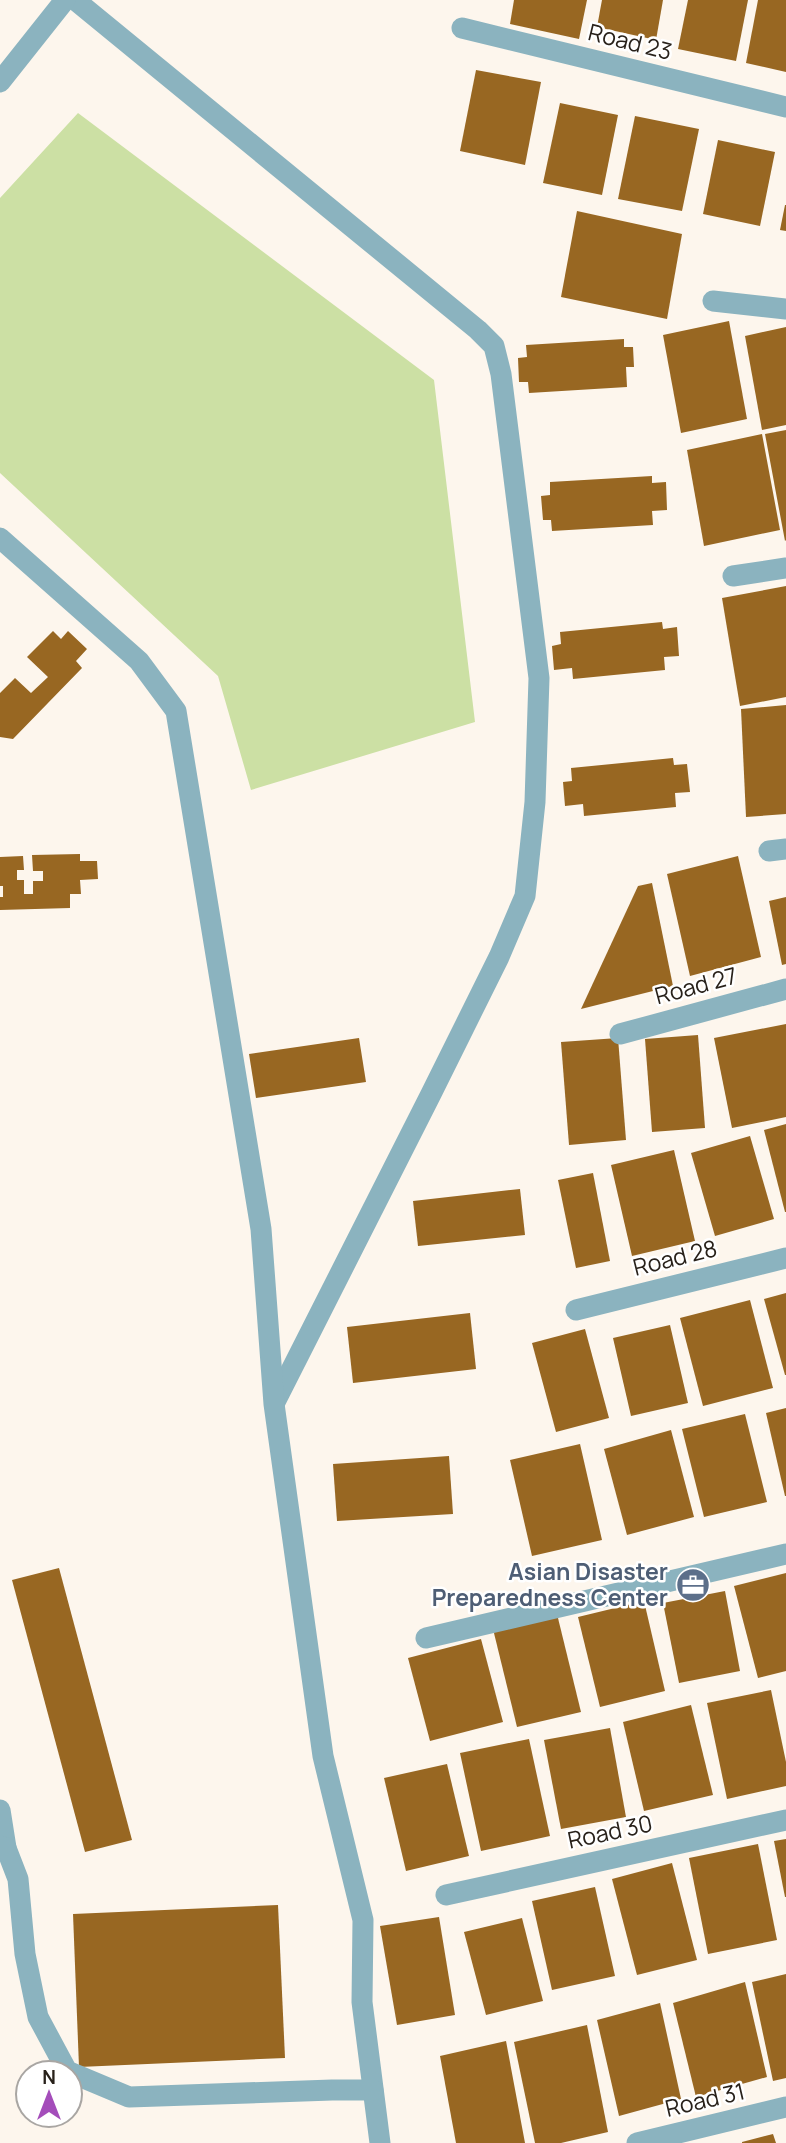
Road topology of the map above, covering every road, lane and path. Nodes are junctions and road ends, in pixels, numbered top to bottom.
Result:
1 (65, 0) edge
2 (75, 0) edge
3 (462, 28) dead end
4 (0, 82) edge
5 (786, 107) edge
6 (713, 301) dead end
7 (786, 309) edge
8 (0, 538) edge
9 (786, 568) edge
10 (733, 576) dead end
11 (786, 989) edge
12 (620, 1034) dead end
13 (786, 1258) edge
14 (576, 1310) dead end
15 (274, 1404) junction
16 (786, 1554) edge
17 (426, 1638) dead end
18 (0, 1810) edge
19 (786, 1820) edge
20 (3, 1847) edge
21 (446, 1895) dead end
22 (373, 2090) junction
23 (786, 2107) edge
24 (380, 2143) edge
25 (637, 2143) edge

1 - 4 street
2 - 15 street
3 - 5 street, Road 23
6 - 7 street
8 - 15 street
9 - 10 street
11 - 12 street, Road 27
13 - 14 street, Road 28
15 - 22 street
16 - 17 street
18 - 20 street
19 - 21 street, Road 30
20 - 22 street
22 - 24 street
23 - 25 street, Road 31

